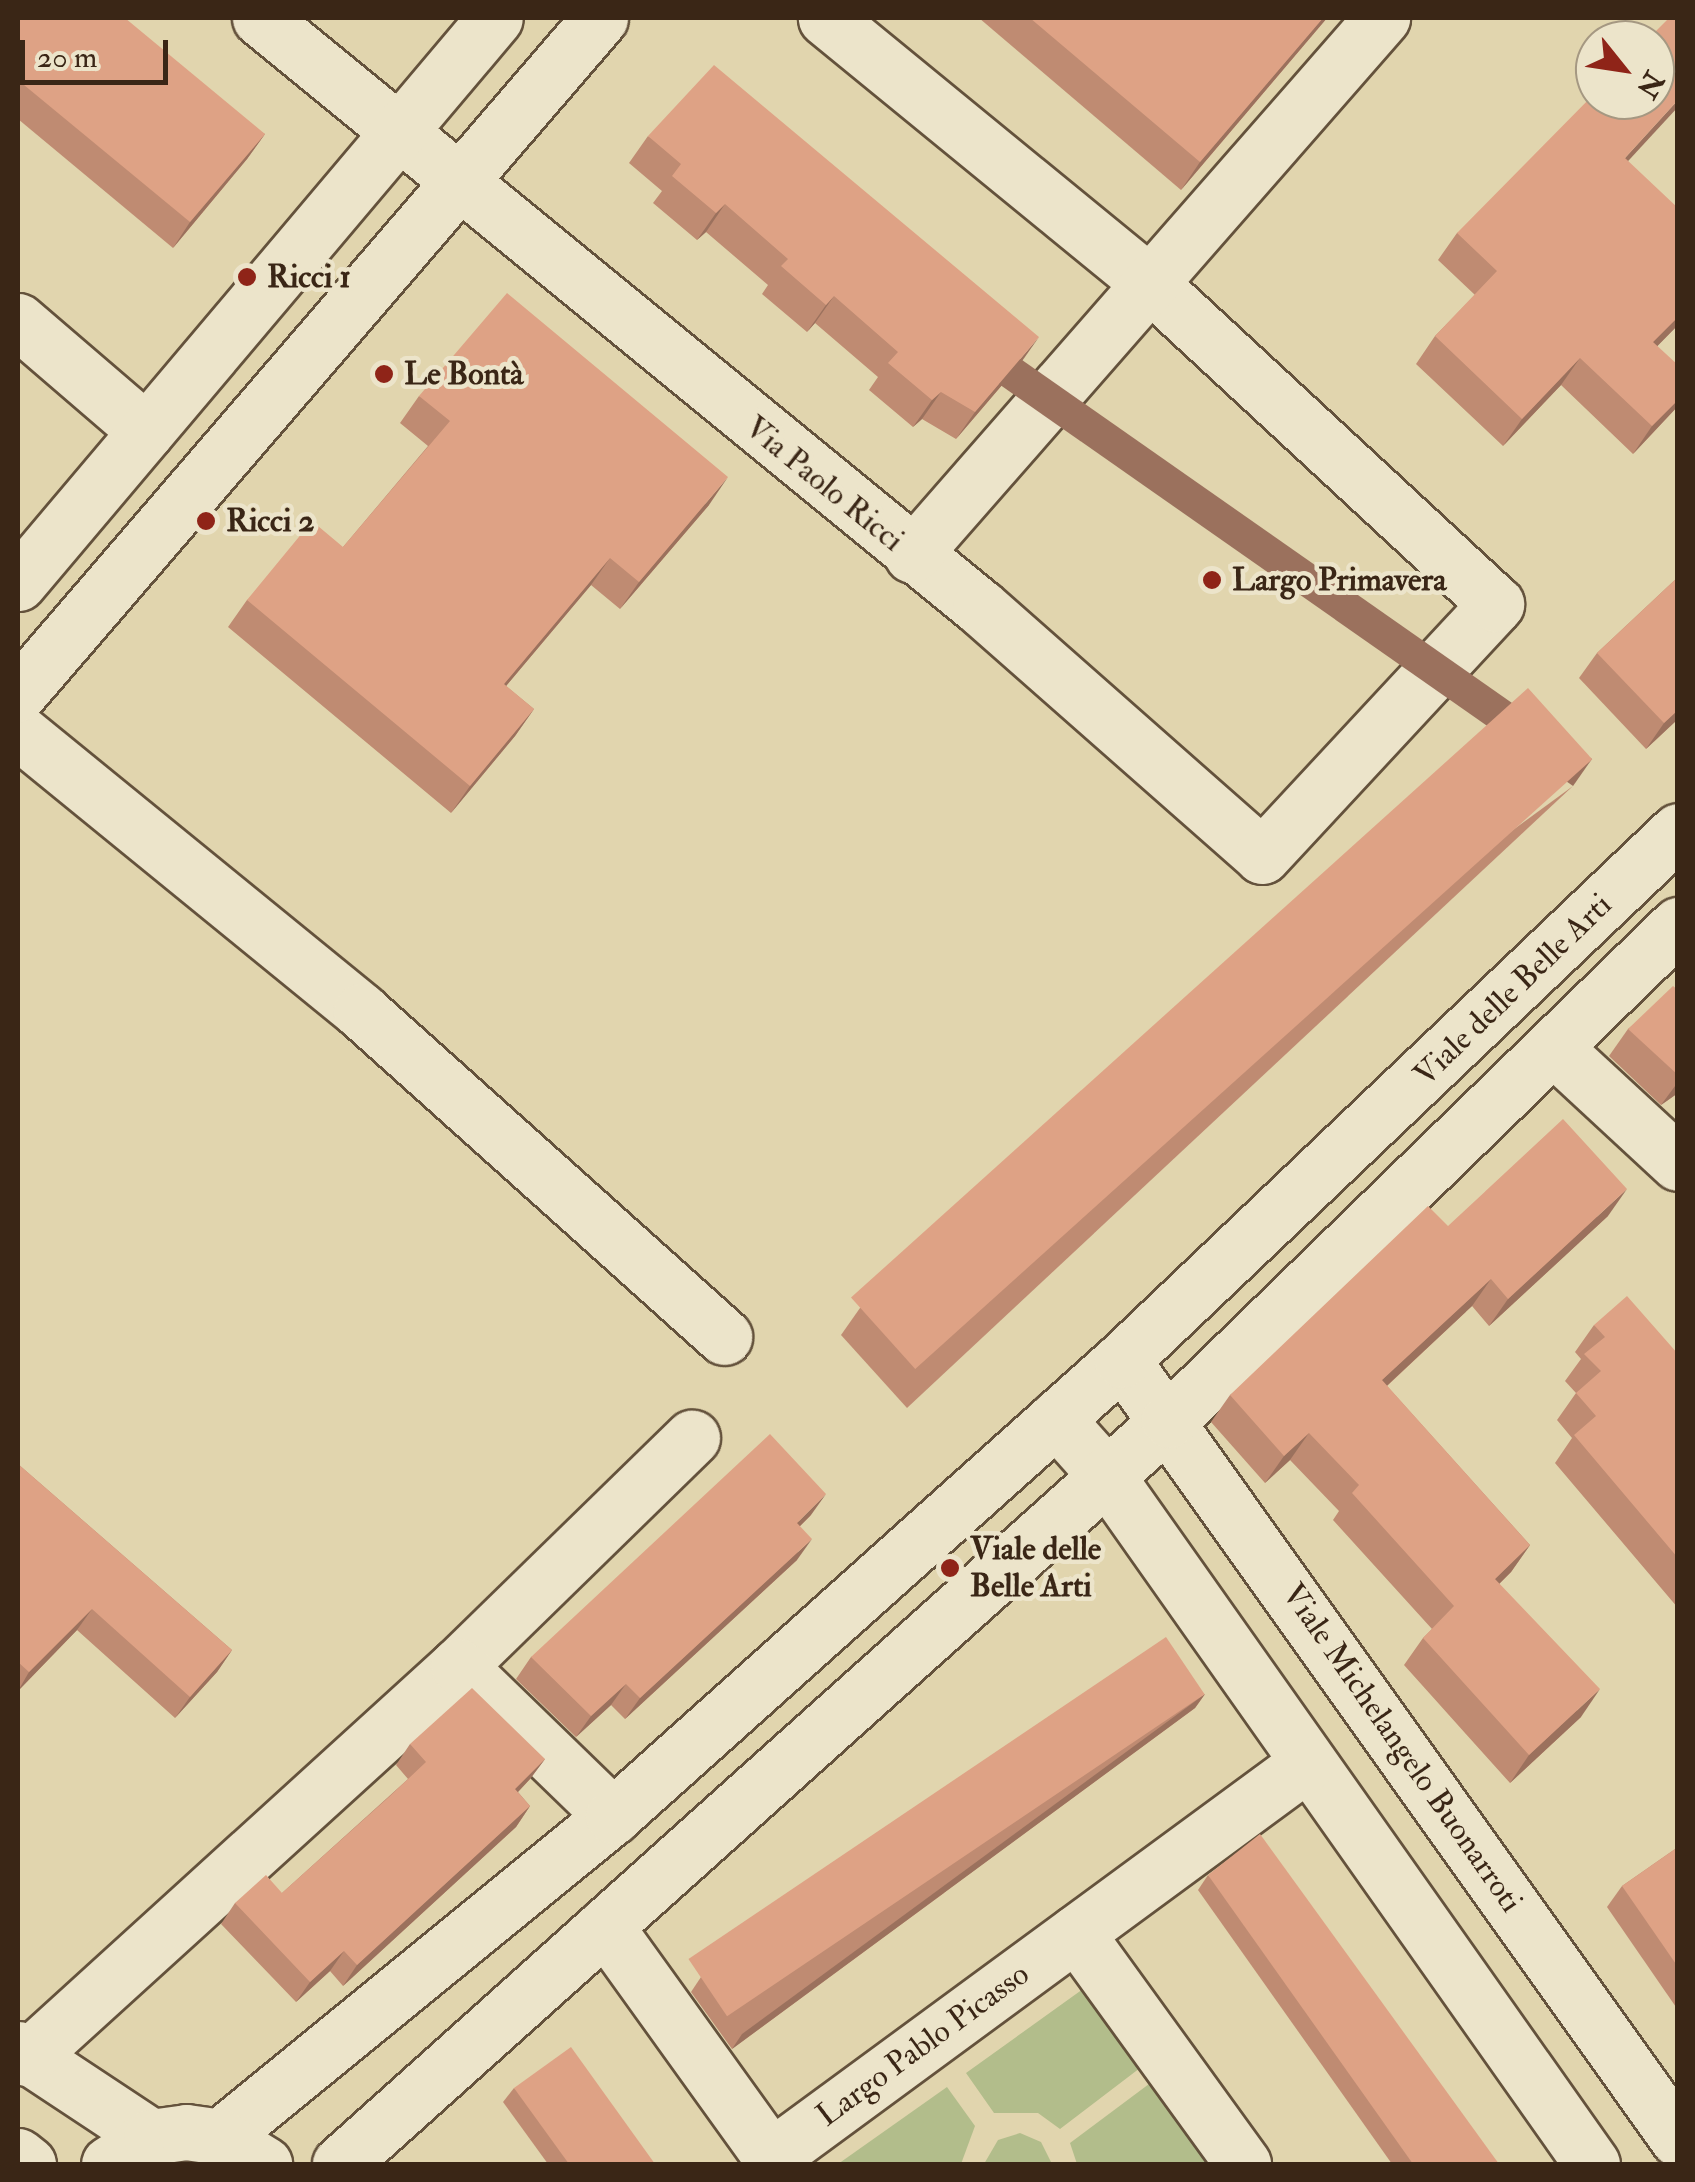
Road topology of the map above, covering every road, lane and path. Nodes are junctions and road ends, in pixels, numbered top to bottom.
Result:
1 (260, 18) edge
2 (495, 18) edge
3 (600, 18) edge
4 (826, 18) edge
5 (1382, 18) edge
6 (395, 135) junction
7 (456, 184) junction
8 (1147, 281) junction
9 (18, 321) edge
10 (146, 431) junction
11 (912, 555) junction
12 (18, 582) edge
13 (18, 694) edge
14 (18, 731) edge
15 (1678, 831) edge
16 (1678, 925) edge
17 (1554, 1048) junction
18 (1678, 1163) edge
19 (724, 1337) dead end
20 (1122, 1360) junction
21 (1056, 1419) junction
22 (1169, 1420) junction
23 (692, 1438) dead end
24 (1106, 1475) junction
25 (458, 1666) junction
26 (1306, 1764) junction
27 (613, 1816) junction
28 (605, 1926) junction
29 (1076, 1933) junction
30 (22, 2053) edge
31 (1678, 2140) edge
32 (130, 2151) edge
33 (242, 2151) edge
34 (18, 2156) edge
35 (773, 2161) edge
36 (28, 2164) edge
37 (340, 2164) edge
38 (1243, 2164) edge
39 (1592, 2164) edge

1 - 6 street, Via Paolo Ricci
2 - 6 street
3 - 7 street
4 - 8 street
5 - 8 street, Via Paolo Ricci
6 - 7 street, Via Paolo Ricci
6 - 10 street
7 - 11 street, Via Paolo Ricci
7 - 13 street
8 - 11 street, Via Paolo Ricci
8 - 11 street
9 - 10 street
10 - 12 street
14 - 19 street
15 - 20 street, Viale delle Belle Arti
16 - 17 street, Viale delle Belle Arti
17 - 18 street
17 - 22 street, Viale delle Belle Arti
20 - 21 street, Viale delle Belle Arti
20 - 22 street, Viale Michelangelo Buonarroti
21 - 24 street
21 - 27 street, Viale delle Belle Arti
22 - 24 street, Viale delle Belle Arti
22 - 31 street, Viale Michelangelo Buonarroti
23 - 25 street
24 - 26 street
24 - 28 street, Viale delle Belle Arti
25 - 27 street
25 - 30 street
26 - 29 street, Largo Pablo Picasso
26 - 39 street
27 - 33 street, Viale delle Belle Arti
28 - 35 street, Largo Pablo Picasso
28 - 37 street, Viale delle Belle Arti
29 - 35 street, Largo Pablo Picasso
29 - 38 street
30 - 32 street
32 - 33 street
34 - 36 street

